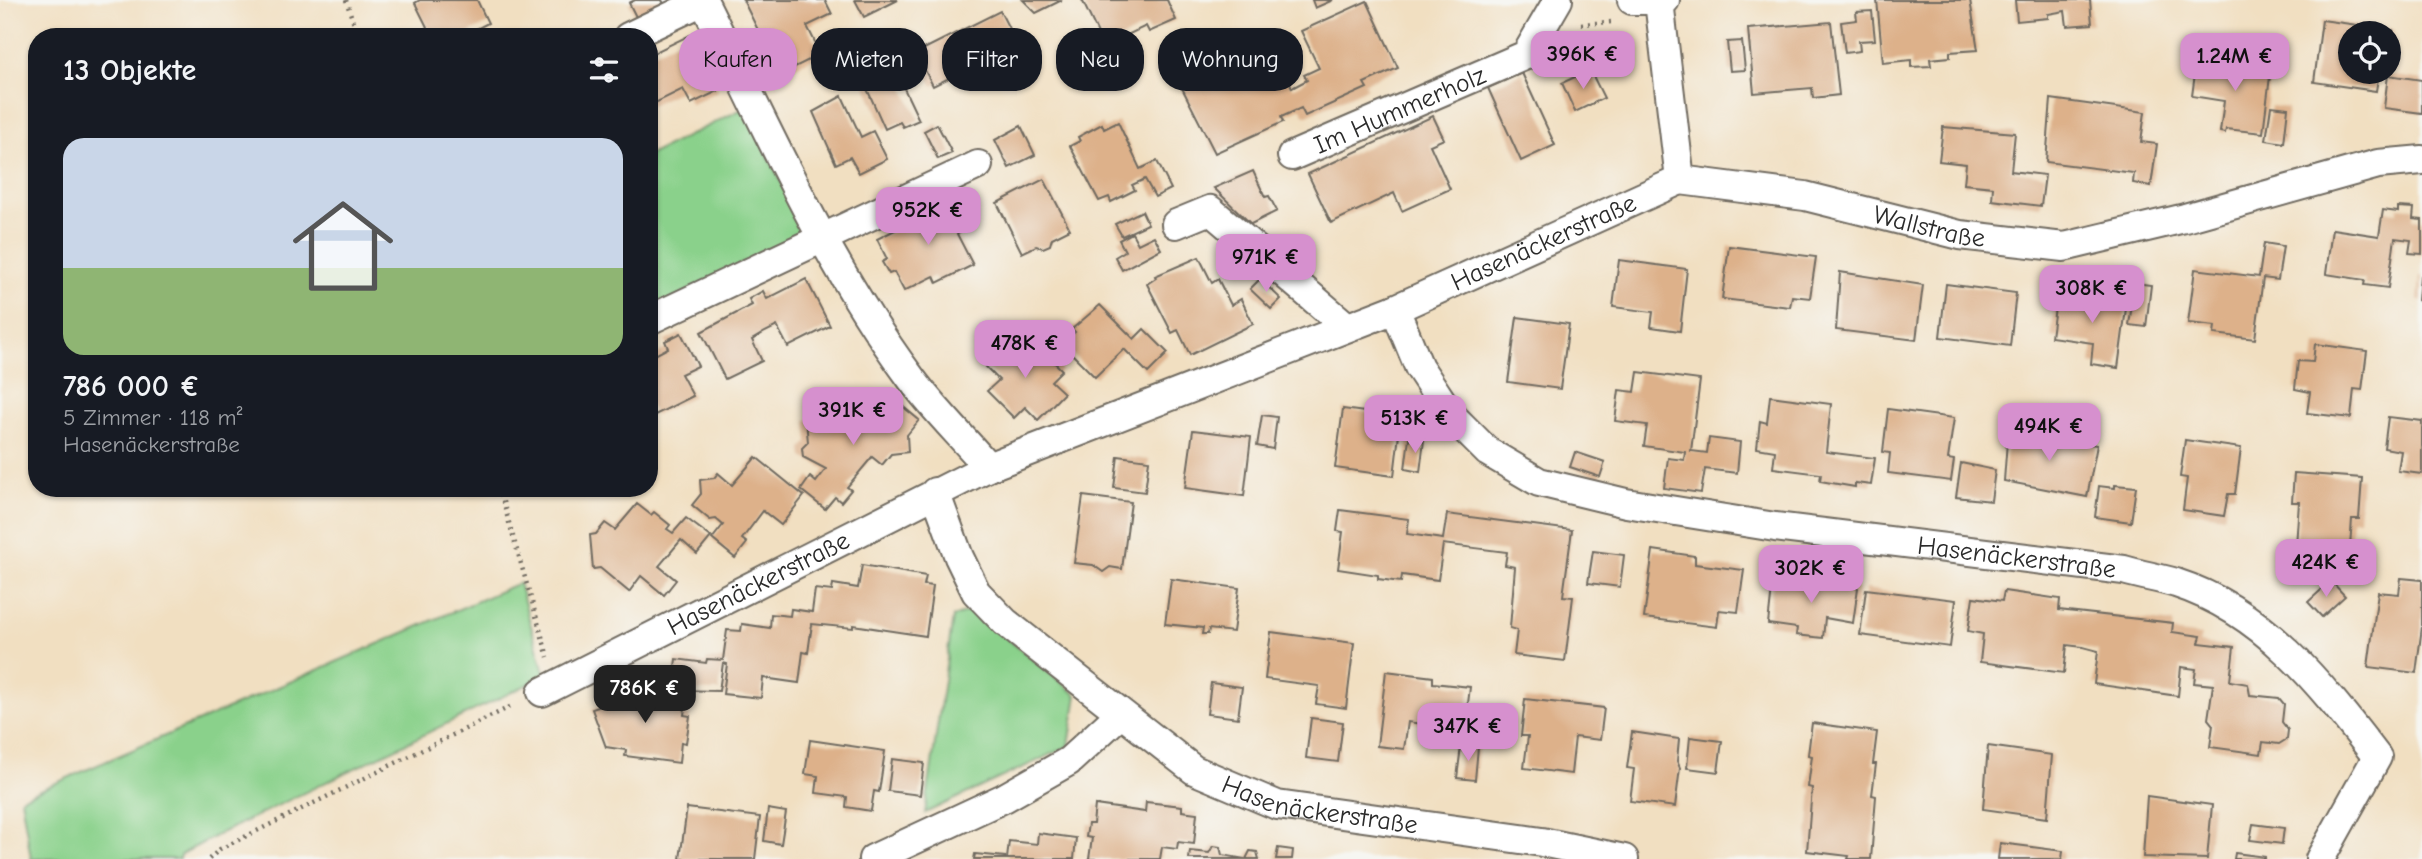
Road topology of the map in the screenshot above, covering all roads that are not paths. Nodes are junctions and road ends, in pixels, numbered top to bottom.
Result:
1 (703, 0) edge
2 (1558, 0) edge
3 (1652, 0) edge
4 (646, 28) edge
5 (1292, 156) dead end
6 (2422, 160) edge
7 (978, 165) dead end
8 (1680, 180) junction
9 (1176, 224) dead end
10 (824, 238) junction
11 (1395, 309) junction
12 (658, 316) edge
13 (1347, 327) junction
14 (988, 467) junction
15 (935, 492) junction
16 (549, 688) road end
17 (1120, 713) junction
18 (873, 859) edge
19 (1624, 859) edge
20 (2320, 859) edge

1 - 4 street
1 - 10 street
2 - 5 street, Im Hummerholz
3 - 8 street
6 - 8 street, Wallstraße
7 - 10 street
8 - 11 street, Hasenäckerstraße
9 - 13 street
10 - 12 street
10 - 14 street
11 - 13 street, Hasenäckerstraße
11 - 20 street, Hasenäckerstraße
13 - 14 street, Hasenäckerstraße
14 - 15 street, Hasenäckerstraße
15 - 16 street, Hasenäckerstraße
15 - 17 street, Hasenäckerstraße
17 - 18 street
17 - 19 street, Hasenäckerstraße

